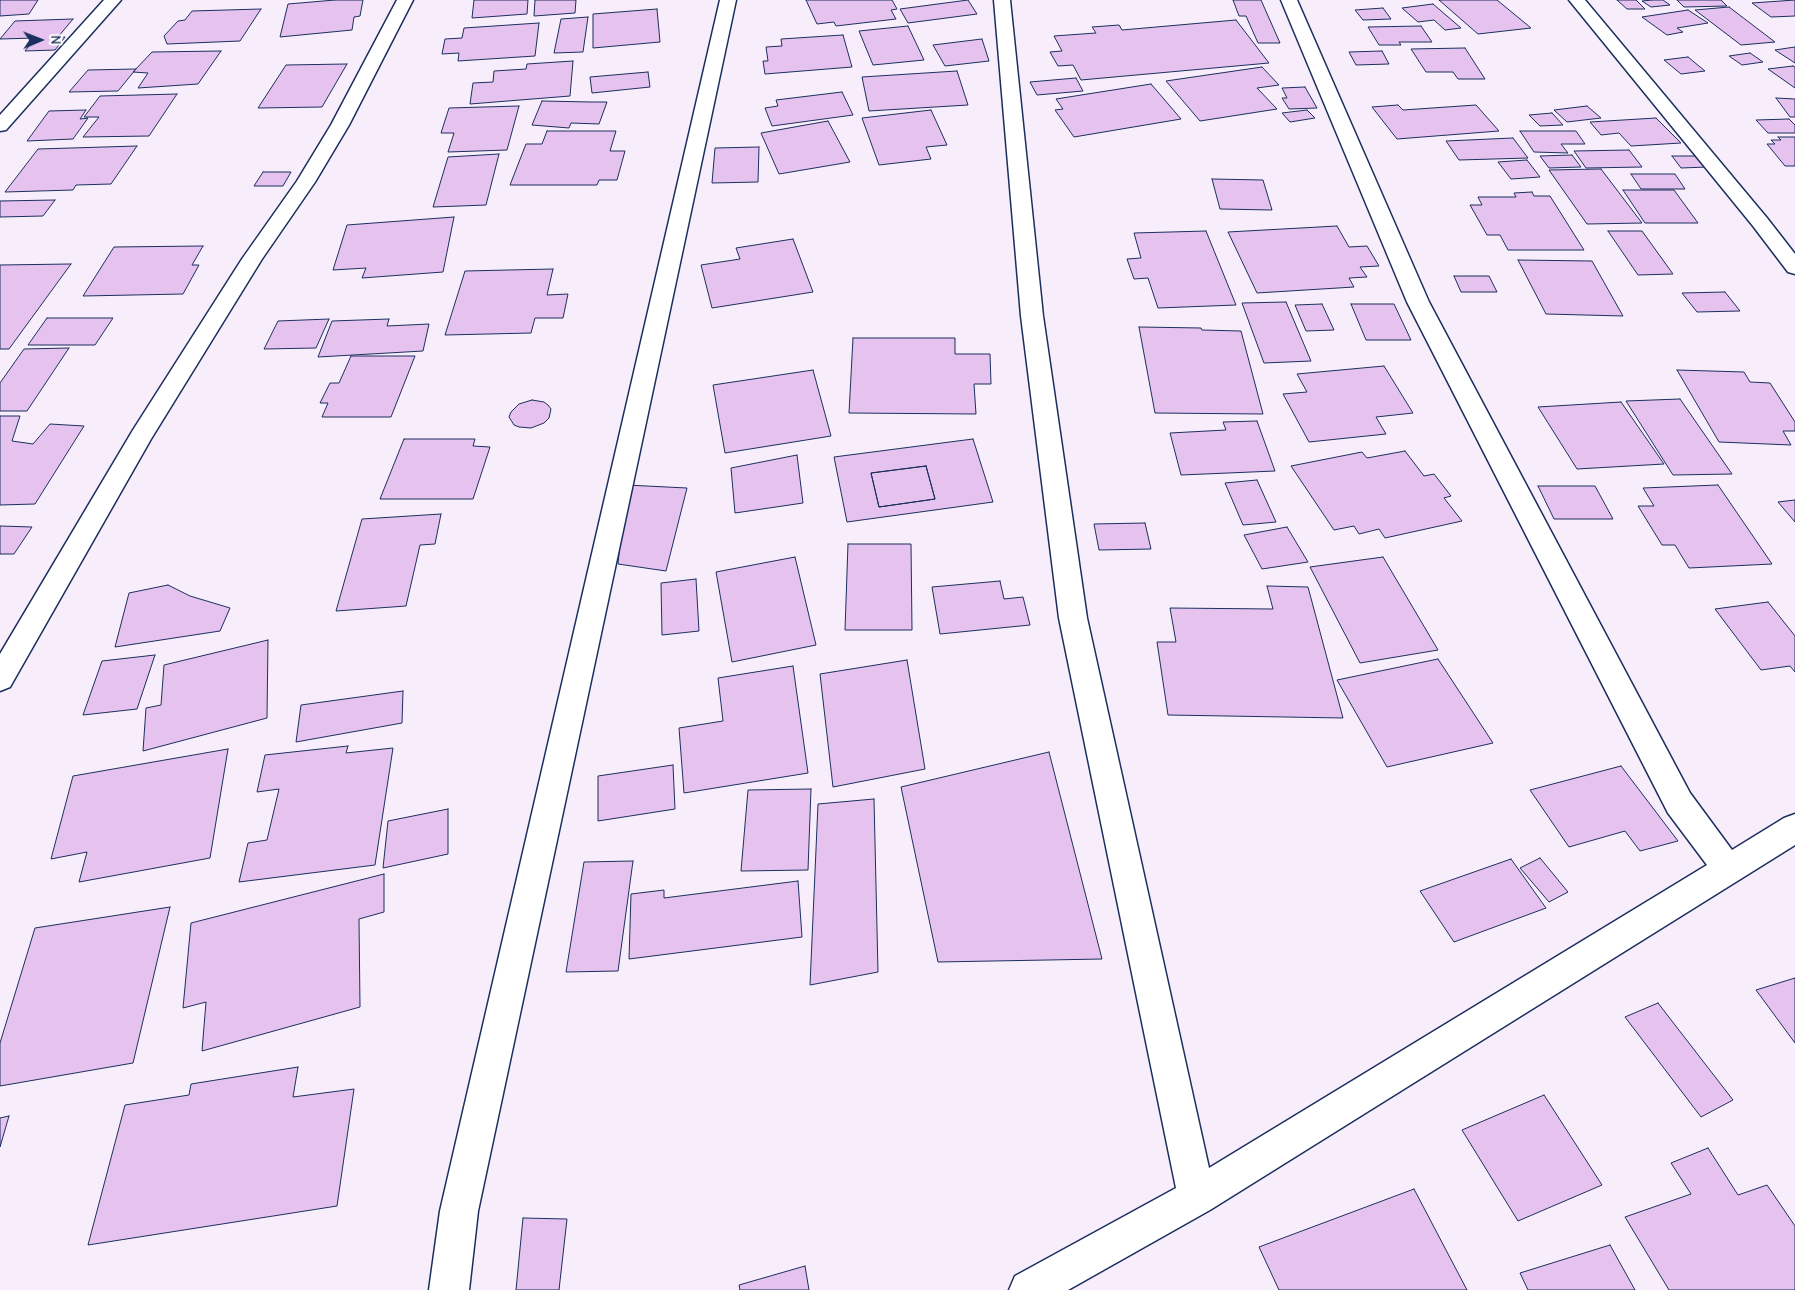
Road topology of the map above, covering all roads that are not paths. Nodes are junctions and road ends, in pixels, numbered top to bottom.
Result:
1 (113, 0) edge
2 (404, 0) edge
3 (728, 0) edge
4 (1002, 0) edge
5 (1289, 0) edge
6 (1577, 0) edge
7 (0, 126) edge
8 (1795, 268) edge
9 (0, 679) edge
10 (1795, 828) edge
11 (1728, 869) junction
12 (1197, 1197) junction
13 (449, 1290) edge
14 (1029, 1290) edge

1 - 7 street
2 - 9 street
3 - 13 street
4 - 12 street
5 - 11 street
6 - 8 street
10 - 11 street
11 - 12 street
12 - 14 street

